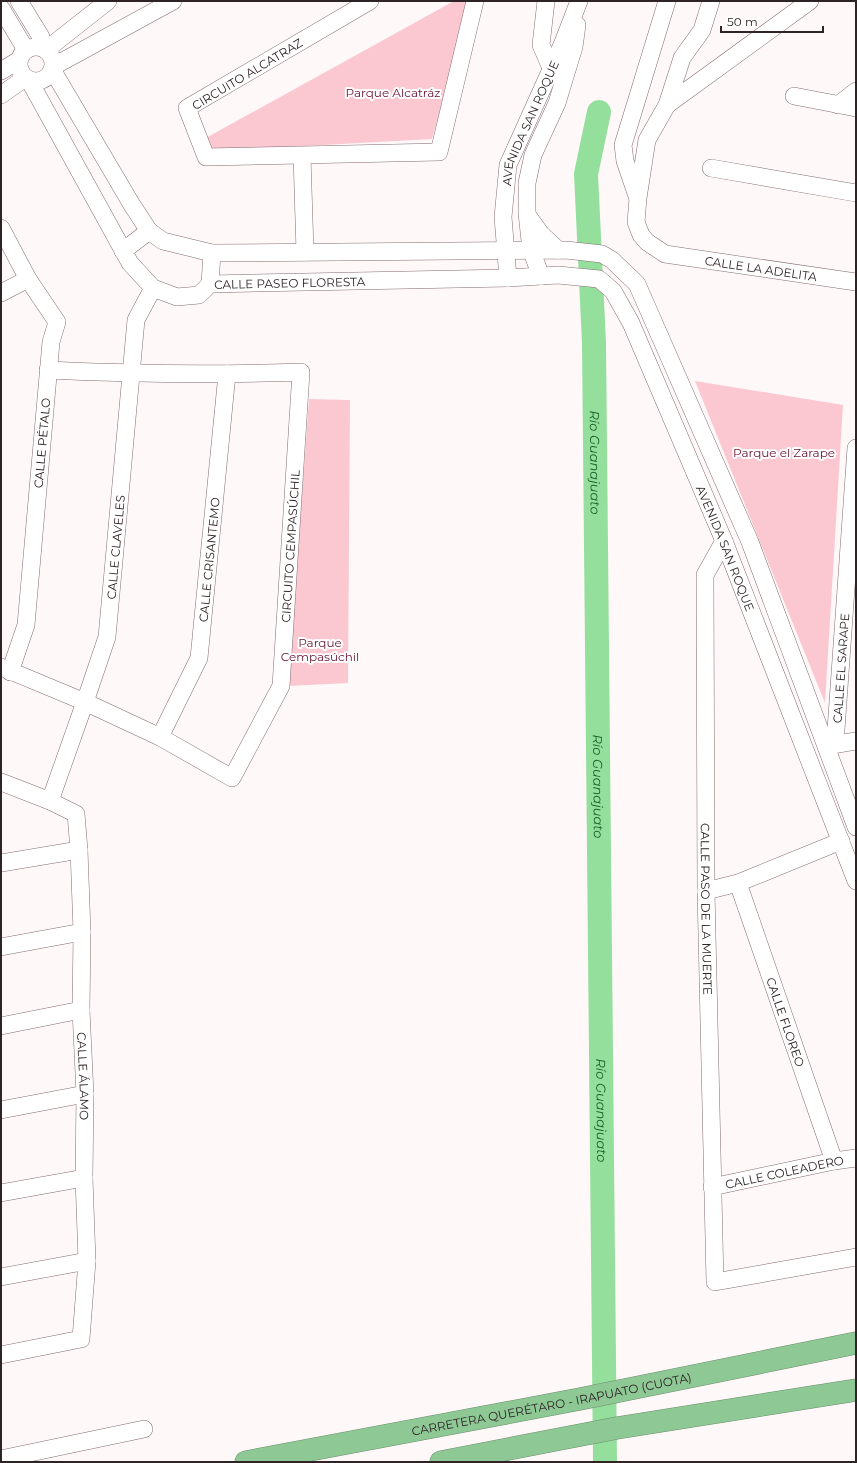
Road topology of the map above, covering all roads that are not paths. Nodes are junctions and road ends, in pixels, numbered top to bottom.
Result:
1 (19, 1) edge
2 (108, 1) edge
3 (173, 1) edge
4 (370, 1) edge
5 (475, 1) edge
6 (546, 1) edge
7 (579, 1) edge
8 (667, 1) edge
9 (711, 1) edge
10 (810, 1) edge
11 (1, 8) edge
12 (22, 55) junction
13 (49, 59) junction
14 (551, 70) junction
15 (1, 71) edge
16 (27, 79) junction
17 (561, 90) junction
18 (856, 91) edge
19 (1, 95) edge
20 (794, 96) dead end
21 (667, 104) junction
22 (838, 105) junction
23 (856, 108) edge
24 (302, 156) junction
25 (711, 168) dead end
26 (856, 193) edge
27 (638, 198) junction
28 (527, 213) junction
29 (1, 228) edge
30 (149, 231) junction
31 (531, 250) junction
32 (562, 250) junction
33 (123, 251) junction
34 (506, 251) junction
35 (305, 252) junction
36 (212, 253) junction
37 (540, 276) junction
38 (508, 278) junction
39 (28, 279) junction
40 (856, 282) edge
41 (210, 284) junction
42 (153, 288) junction
43 (1, 293) edge
44 (48, 370) junction
45 (132, 374) junction
46 (227, 374) junction
47 (856, 448) edge
48 (724, 540) junction
49 (6, 669) edge
50 (85, 702) junction
51 (160, 738) junction
52 (856, 741) edge
53 (831, 745) junction
54 (1, 782) edge
55 (50, 801) junction
56 (856, 827) edge
57 (841, 841) junction
58 (79, 850) junction
59 (1, 863) edge
60 (856, 881) edge
61 (738, 882) junction
62 (706, 891) junction
63 (82, 932) junction
64 (1, 947) edge
65 (82, 1010) junction
66 (1, 1026) edge
67 (85, 1094) junction
68 (1, 1110) edge
69 (856, 1158) edge
70 (834, 1161) junction
71 (84, 1178) junction
72 (712, 1187) junction
73 (1, 1193) edge
74 (856, 1257) edge
75 (88, 1261) junction
76 (1, 1277) edge
77 (856, 1343) edge
78 (1, 1355) edge
79 (856, 1390) edge
80 (144, 1429) dead end
81 (1, 1459) edge
82 (246, 1462) edge
83 (441, 1462) edge

1 - 13 street
2 - 13 street
3 - 13 street
4 - 24 street, CIRCUITO ALCATRAZ
5 - 24 street, CIRCUITO ALCATRAZ
6 - 14 street
7 - 14 street, AVENIDA SAN ROQUE
7 - 17 street, AVENIDA SAN ROQUE
8 - 27 street
9 - 21 street
10 - 21 street
11 - 12 street
12 - 13 street
12 - 15 street
12 - 16 street
13 - 16 street
13 - 30 street
14 - 17 street
14 - 34 street, AVENIDA SAN ROQUE
16 - 19 street
16 - 33 street, CALLE PASEO FLORESTA
17 - 28 street, AVENIDA SAN ROQUE
18 - 22 street
20 - 22 street
21 - 27 street
22 - 23 street
24 - 35 street
25 - 26 street
27 - 40 street, CALLE LA ADELITA
28 - 31 street, AVENIDA SAN ROQUE
28 - 32 street
29 - 39 street, CALLE PÉTALO
30 - 33 street
30 - 36 street
31 - 32 street, AVENIDA SAN ROQUE
31 - 34 street, AVENIDA SAN ROQUE
31 - 37 street, AVENIDA SAN ROQUE
32 - 53 street, AVENIDA SAN ROQUE
33 - 42 street, CALLE PASEO FLORESTA
34 - 35 street
34 - 38 street, AVENIDA SAN ROQUE
35 - 36 street
36 - 41 street
37 - 38 street, AVENIDA SAN ROQUE
37 - 48 street, AVENIDA SAN ROQUE
38 - 41 street, CALLE PASEO FLORESTA
39 - 43 street
39 - 44 street, CALLE PÉTALO
41 - 42 street, CALLE PASEO FLORESTA
42 - 45 street, CALLE CLAVELES
44 - 45 street, CIRCUITO CEMPASÚCHIL
44 - 49 street, CALLE PÉTALO
45 - 46 street, CIRCUITO CEMPASÚCHIL
45 - 50 street, CALLE CLAVELES
46 - 51 street, CALLE CRISANTEMO
46 - 51 street, CIRCUITO CEMPASÚCHIL
47 - 53 street, CALLE EL SARAPE
48 - 57 street, AVENIDA SAN ROQUE
48 - 62 street, CALLE PASO DE LA MUERTE
49 - 50 street, CIRCUITO CEMPASÚCHIL
50 - 51 street, CIRCUITO CEMPASÚCHIL
50 - 55 street, CALLE CLAVELES
52 - 53 street
53 - 56 street, AVENIDA SAN ROQUE
54 - 55 street
55 - 58 street, CALLE ÁLAMO
57 - 60 street, AVENIDA SAN ROQUE
57 - 61 street
58 - 59 street
58 - 63 street, CALLE ÁLAMO
61 - 62 street
61 - 70 street, CALLE FLOREO
62 - 72 street, CALLE PASO DE LA MUERTE
63 - 64 street
63 - 65 street, CALLE ÁLAMO
65 - 66 street
65 - 67 street, CALLE ÁLAMO
67 - 68 street
67 - 71 street, CALLE ÁLAMO
69 - 70 street, CALLE COLEADERO
70 - 72 street, CALLE COLEADERO
71 - 73 street
71 - 75 street, CALLE ÁLAMO
72 - 74 street, CALLE PASO DE LA MUERTE
75 - 76 street
75 - 78 street, CALLE ÁLAMO
77 - 82 highway, CARRETERA QUERÉTARO - IRAPUATO (CUOTA)
79 - 83 highway
80 - 81 street

